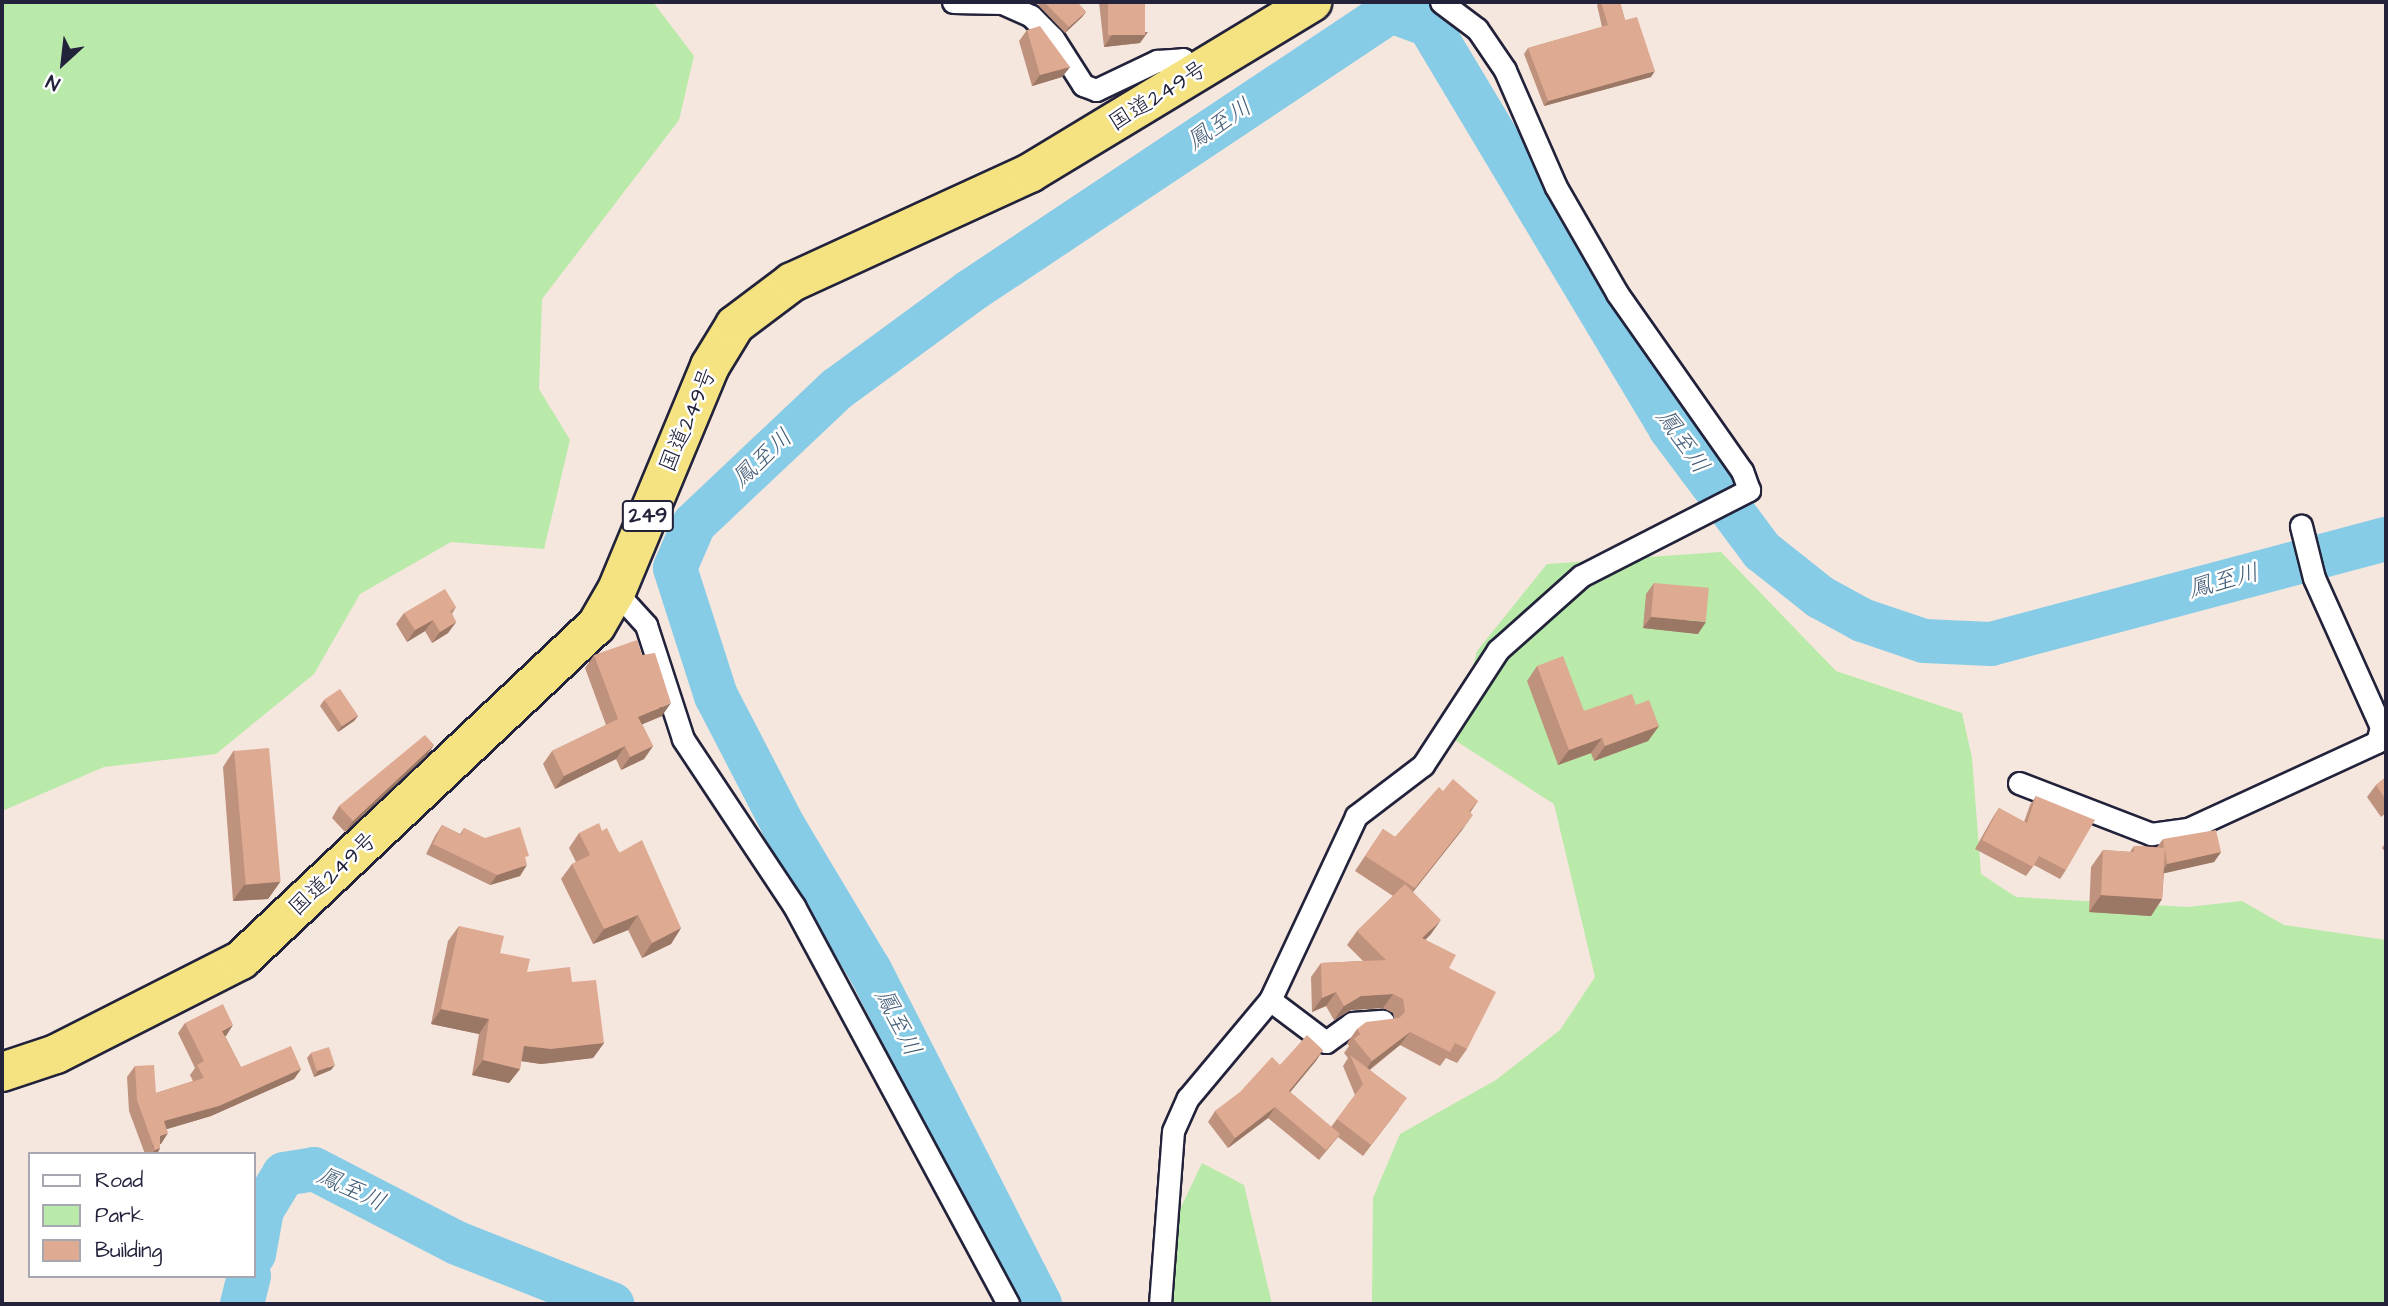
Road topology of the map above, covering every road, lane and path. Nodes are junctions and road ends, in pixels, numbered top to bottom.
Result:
1 (953, 2) edge
2 (1312, 2) edge
3 (1441, 2) edge
4 (1192, 75) junction
5 (2301, 526) dead end
6 (616, 592) junction
7 (2383, 736) edge
8 (2019, 783) dead end
9 (1270, 1000) junction
10 (1383, 1021) edge
11 (2, 1072) edge
12 (1008, 1304) edge
13 (1160, 1304) edge

1 - 4 street
2 - 4 highway, 国道249号 / 249
3 - 9 street
4 - 6 highway, 国道249号 / 249
5 - 7 street
6 - 11 highway, 国道249号 / 249
6 - 12 street
7 - 8 street
9 - 10 street
9 - 13 street

